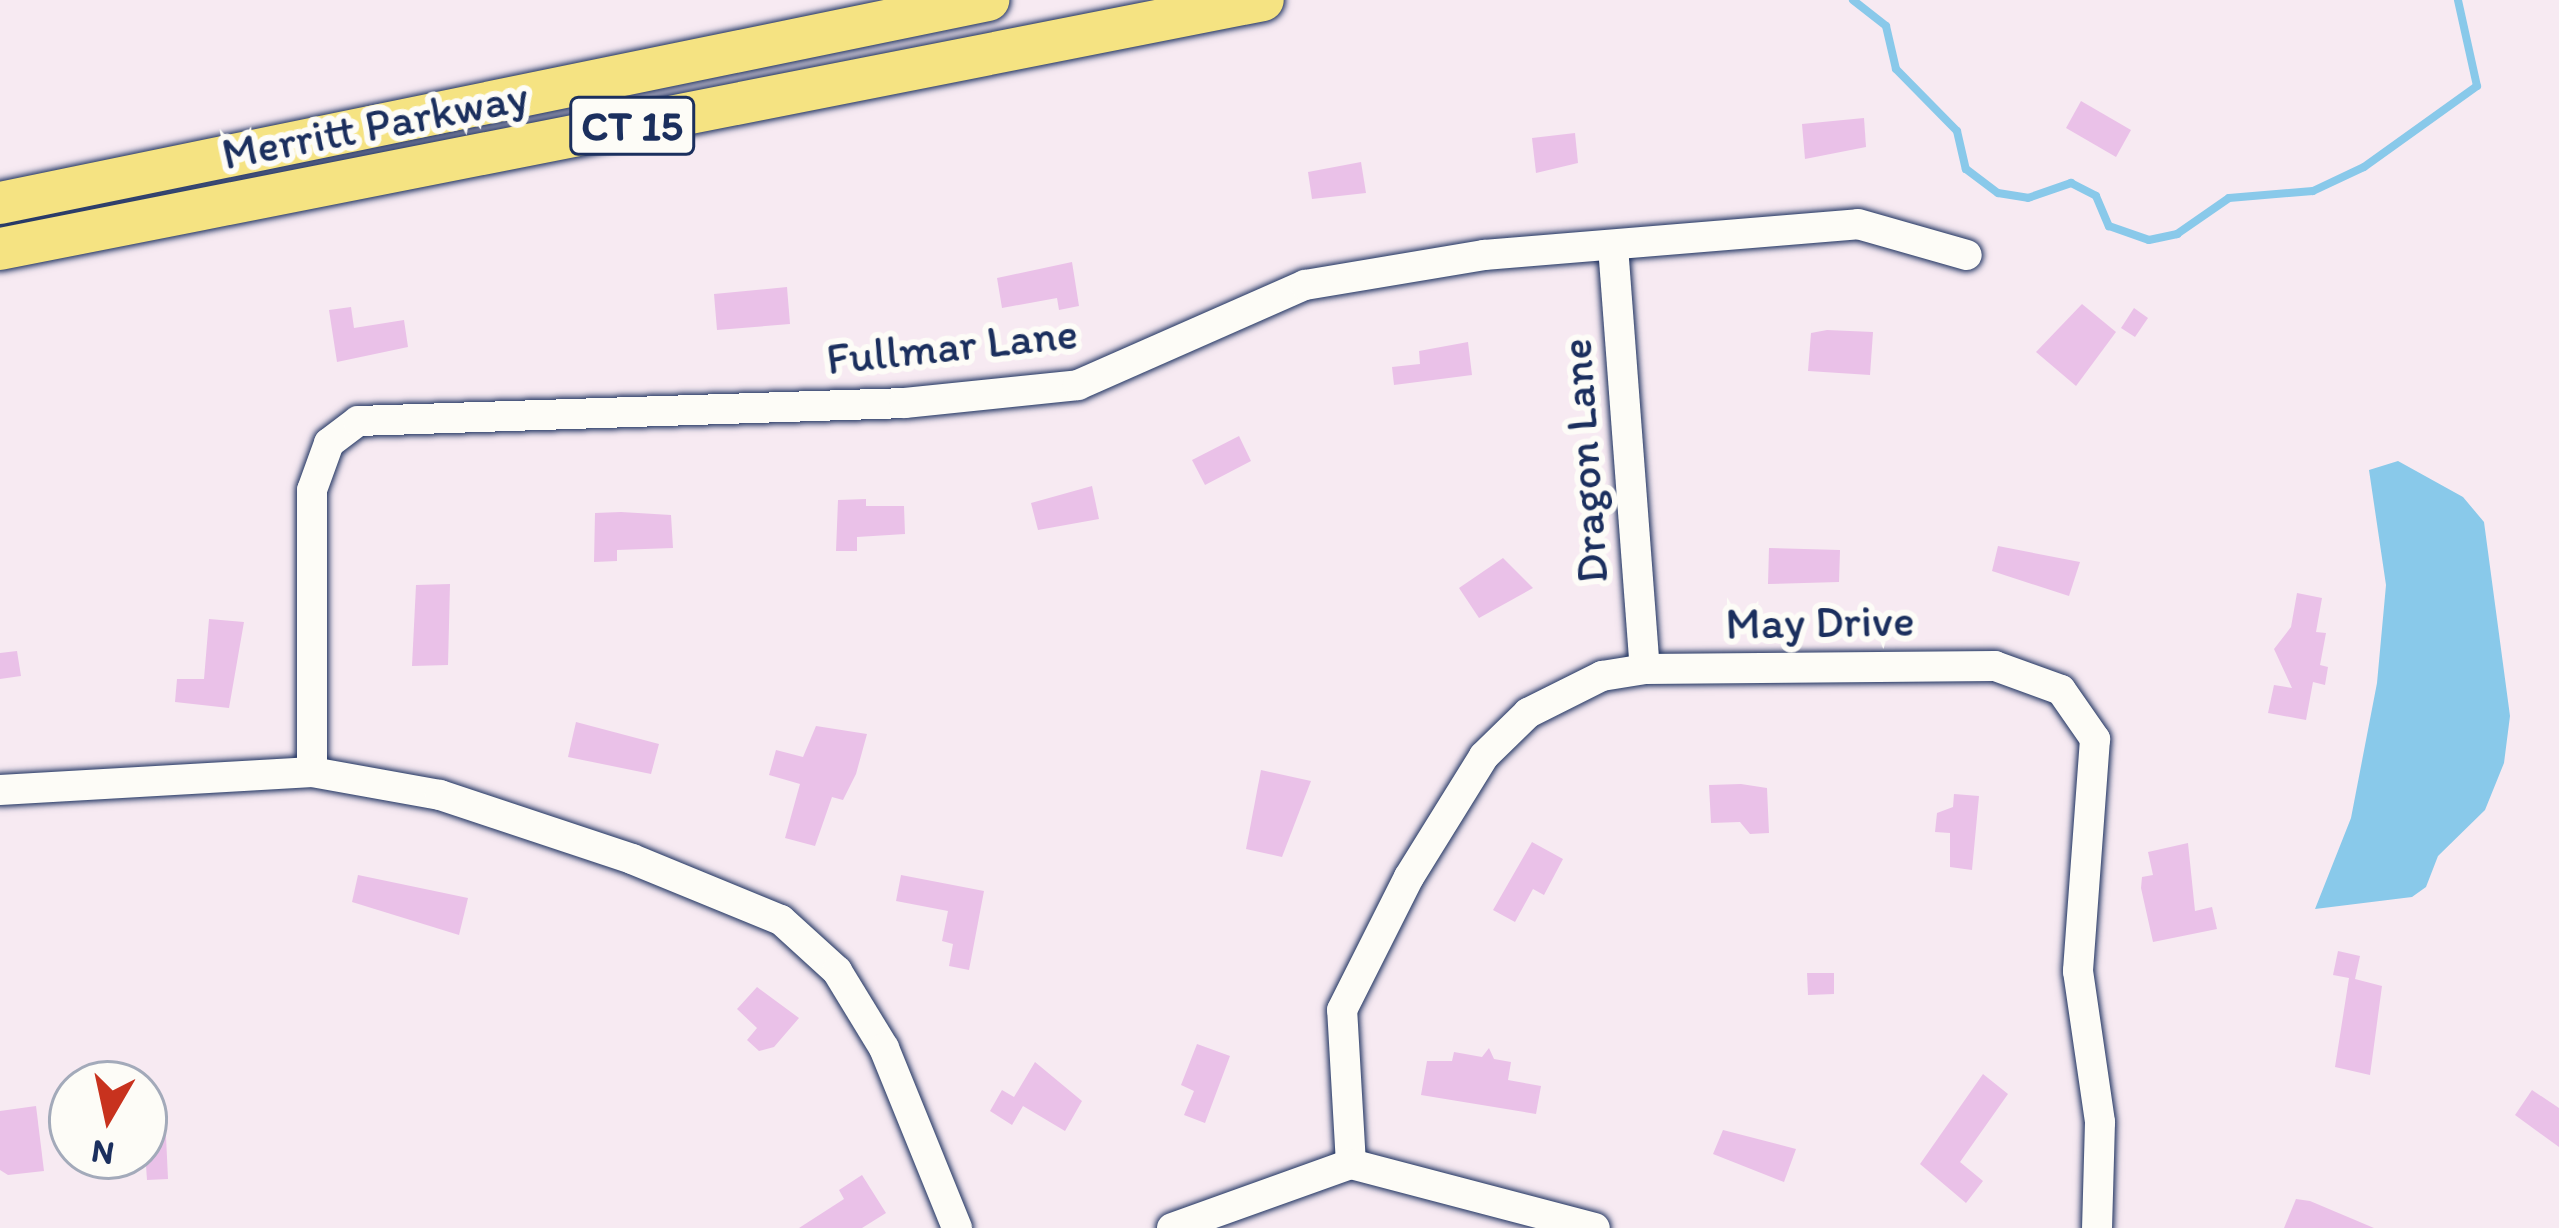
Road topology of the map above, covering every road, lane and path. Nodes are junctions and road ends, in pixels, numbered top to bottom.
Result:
1 (988, 0) edge
2 (1264, 0) edge
3 (0, 203) edge
4 (1613, 246) junction
5 (0, 249) edge
6 (1967, 255) dead end
7 (1645, 669) junction
8 (312, 772) junction
9 (0, 790) edge
10 (1351, 1164) junction
11 (957, 1228) edge
12 (1172, 1228) edge
13 (1595, 1228) edge
14 (2097, 1228) edge

1 - 3 highway, Merritt Parkway / CT 15
2 - 5 highway, Merritt Parkway / CT 15
4 - 6 street, Fullmar Lane
4 - 7 street, Dragon Lane
4 - 8 street, Fullmar Lane
7 - 10 street, May Drive
7 - 14 street, May Drive
8 - 9 street
8 - 11 street
10 - 12 street
10 - 13 street

